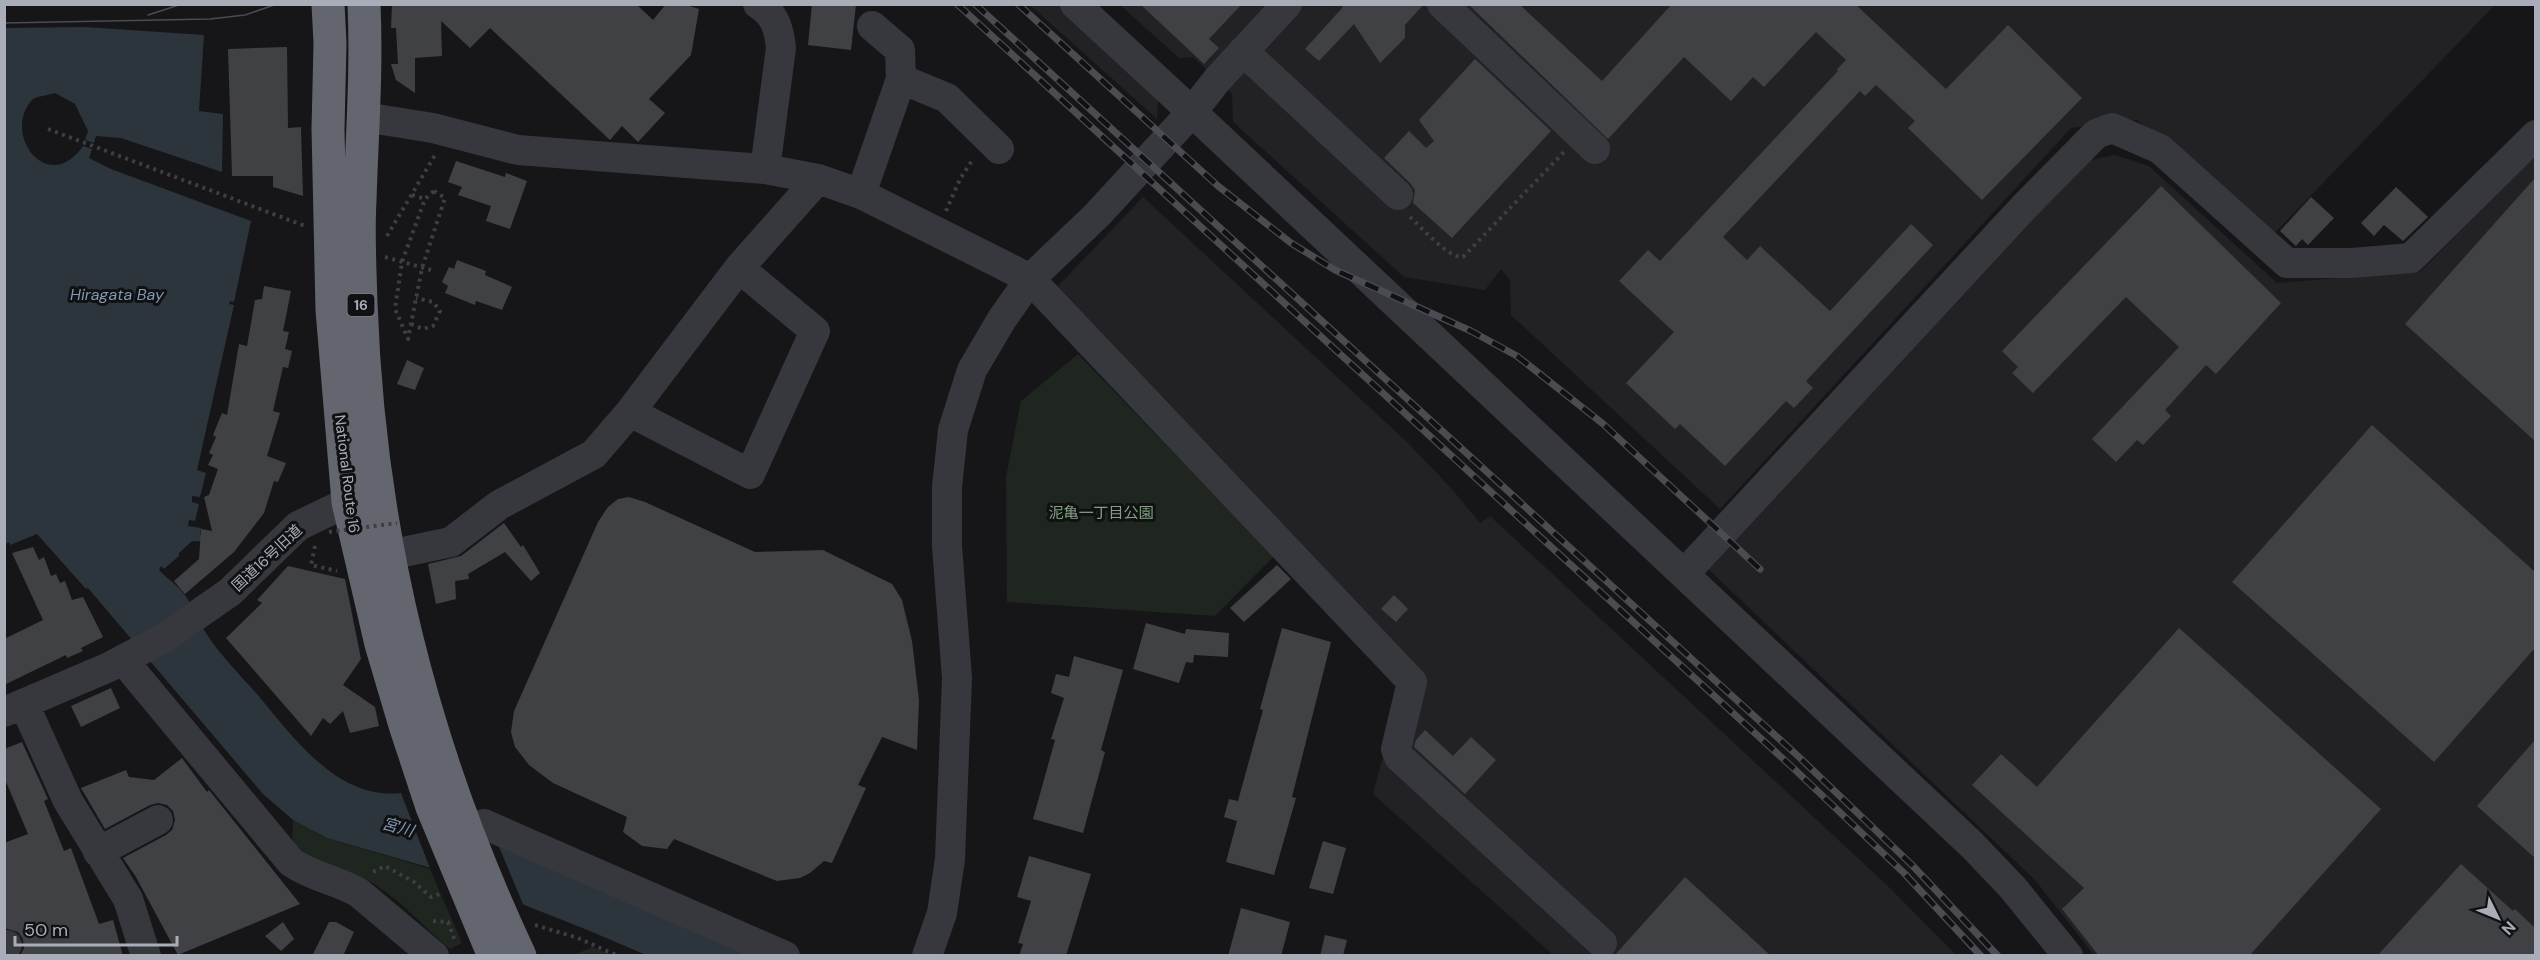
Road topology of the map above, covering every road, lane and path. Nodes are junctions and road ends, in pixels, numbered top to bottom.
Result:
1 (328, 4) edge
2 (364, 4) edge
3 (758, 4) edge
4 (1075, 4) edge
5 (1287, 4) edge
6 (1442, 4) edge
7 (872, 26) dead end
8 (1244, 51) junction
9 (901, 79) junction
10 (1192, 112) junction
11 (364, 117) junction
12 (48, 129) dead end
13 (2535, 135) edge
14 (1587, 142) joint
15 (993, 143) joint
16 (440, 145) dead end
17 (765, 169) junction
18 (818, 179) junction
19 (861, 194) junction
20 (412, 195) junction
21 (1398, 195) dead end
22 (425, 199) junction
23 (315, 230) dead end
24 (938, 231) junction
25 (384, 245) dead end
26 (1442, 246) dead end
27 (380, 255) dead end
28 (402, 262) junction
29 (422, 268) junction
30 (739, 268) junction
31 (431, 270) dead end
32 (1030, 279) junction
33 (416, 298) junction
34 (411, 324) junction
35 (630, 412) junction
36 (362, 498) junction
37 (396, 522) dead end
38 (329, 532) dead end
39 (388, 555) junction
40 (311, 566) dead end
41 (347, 573) dead end
42 (1684, 574) junction
43 (131, 656) junction
44 (14, 708) edge
45 (158, 820) dead end
46 (473, 823) junction
47 (98, 852) junction
48 (385, 866) dead end
49 (455, 888) junction
50 (534, 925) dead end
51 (1602, 944) dead end
52 (498, 955) edge
53 (146, 956) edge
54 (434, 956) edge
55 (618, 956) edge
56 (785, 956) edge
57 (927, 956) edge
58 (2068, 956) edge

1 - 36 highway, National Route 16 / 16
2 - 11 highway, National Route 16 / 16
3 - 17 street
4 - 10 street
5 - 8 street
6 - 14 street
7 - 9 street
8 - 10 street
8 - 21 street
9 - 15 street
9 - 19 street
10 - 32 street
10 - 42 street
11 - 17 street
11 - 36 highway, National Route 16 / 16
12 - 23 path
13 - 42 street
14 - 26 path
15 - 24 path
16 - 20 path
17 - 18 street
18 - 19 street
18 - 30 street
19 - 24 street
20 - 22 path
20 - 25 path
22 - 28 path
22 - 29 path
24 - 32 street
27 - 28 path
28 - 29 path
28 - 34 path
29 - 31 path
29 - 33 path
30 - 35 street
30 - 35 street
32 - 51 street
32 - 57 street
33 - 34 path
33 - 34 path
35 - 39 street
36 - 39 highway, National Route 16 / 16
36 - 43 street, 国道16号旧道
36 - 49 highway, National Route 16 / 16
37 - 38 path, bridge
39 - 46 highway, National Route 16 / 16
40 - 41 path
42 - 58 street
43 - 44 street
43 - 54 street
44 - 47 street
45 - 47 street
46 - 52 highway, National Route 16 / 16
46 - 56 street
47 - 53 street
48 - 49 path
49 - 52 highway, National Route 16 / 16
50 - 55 path

